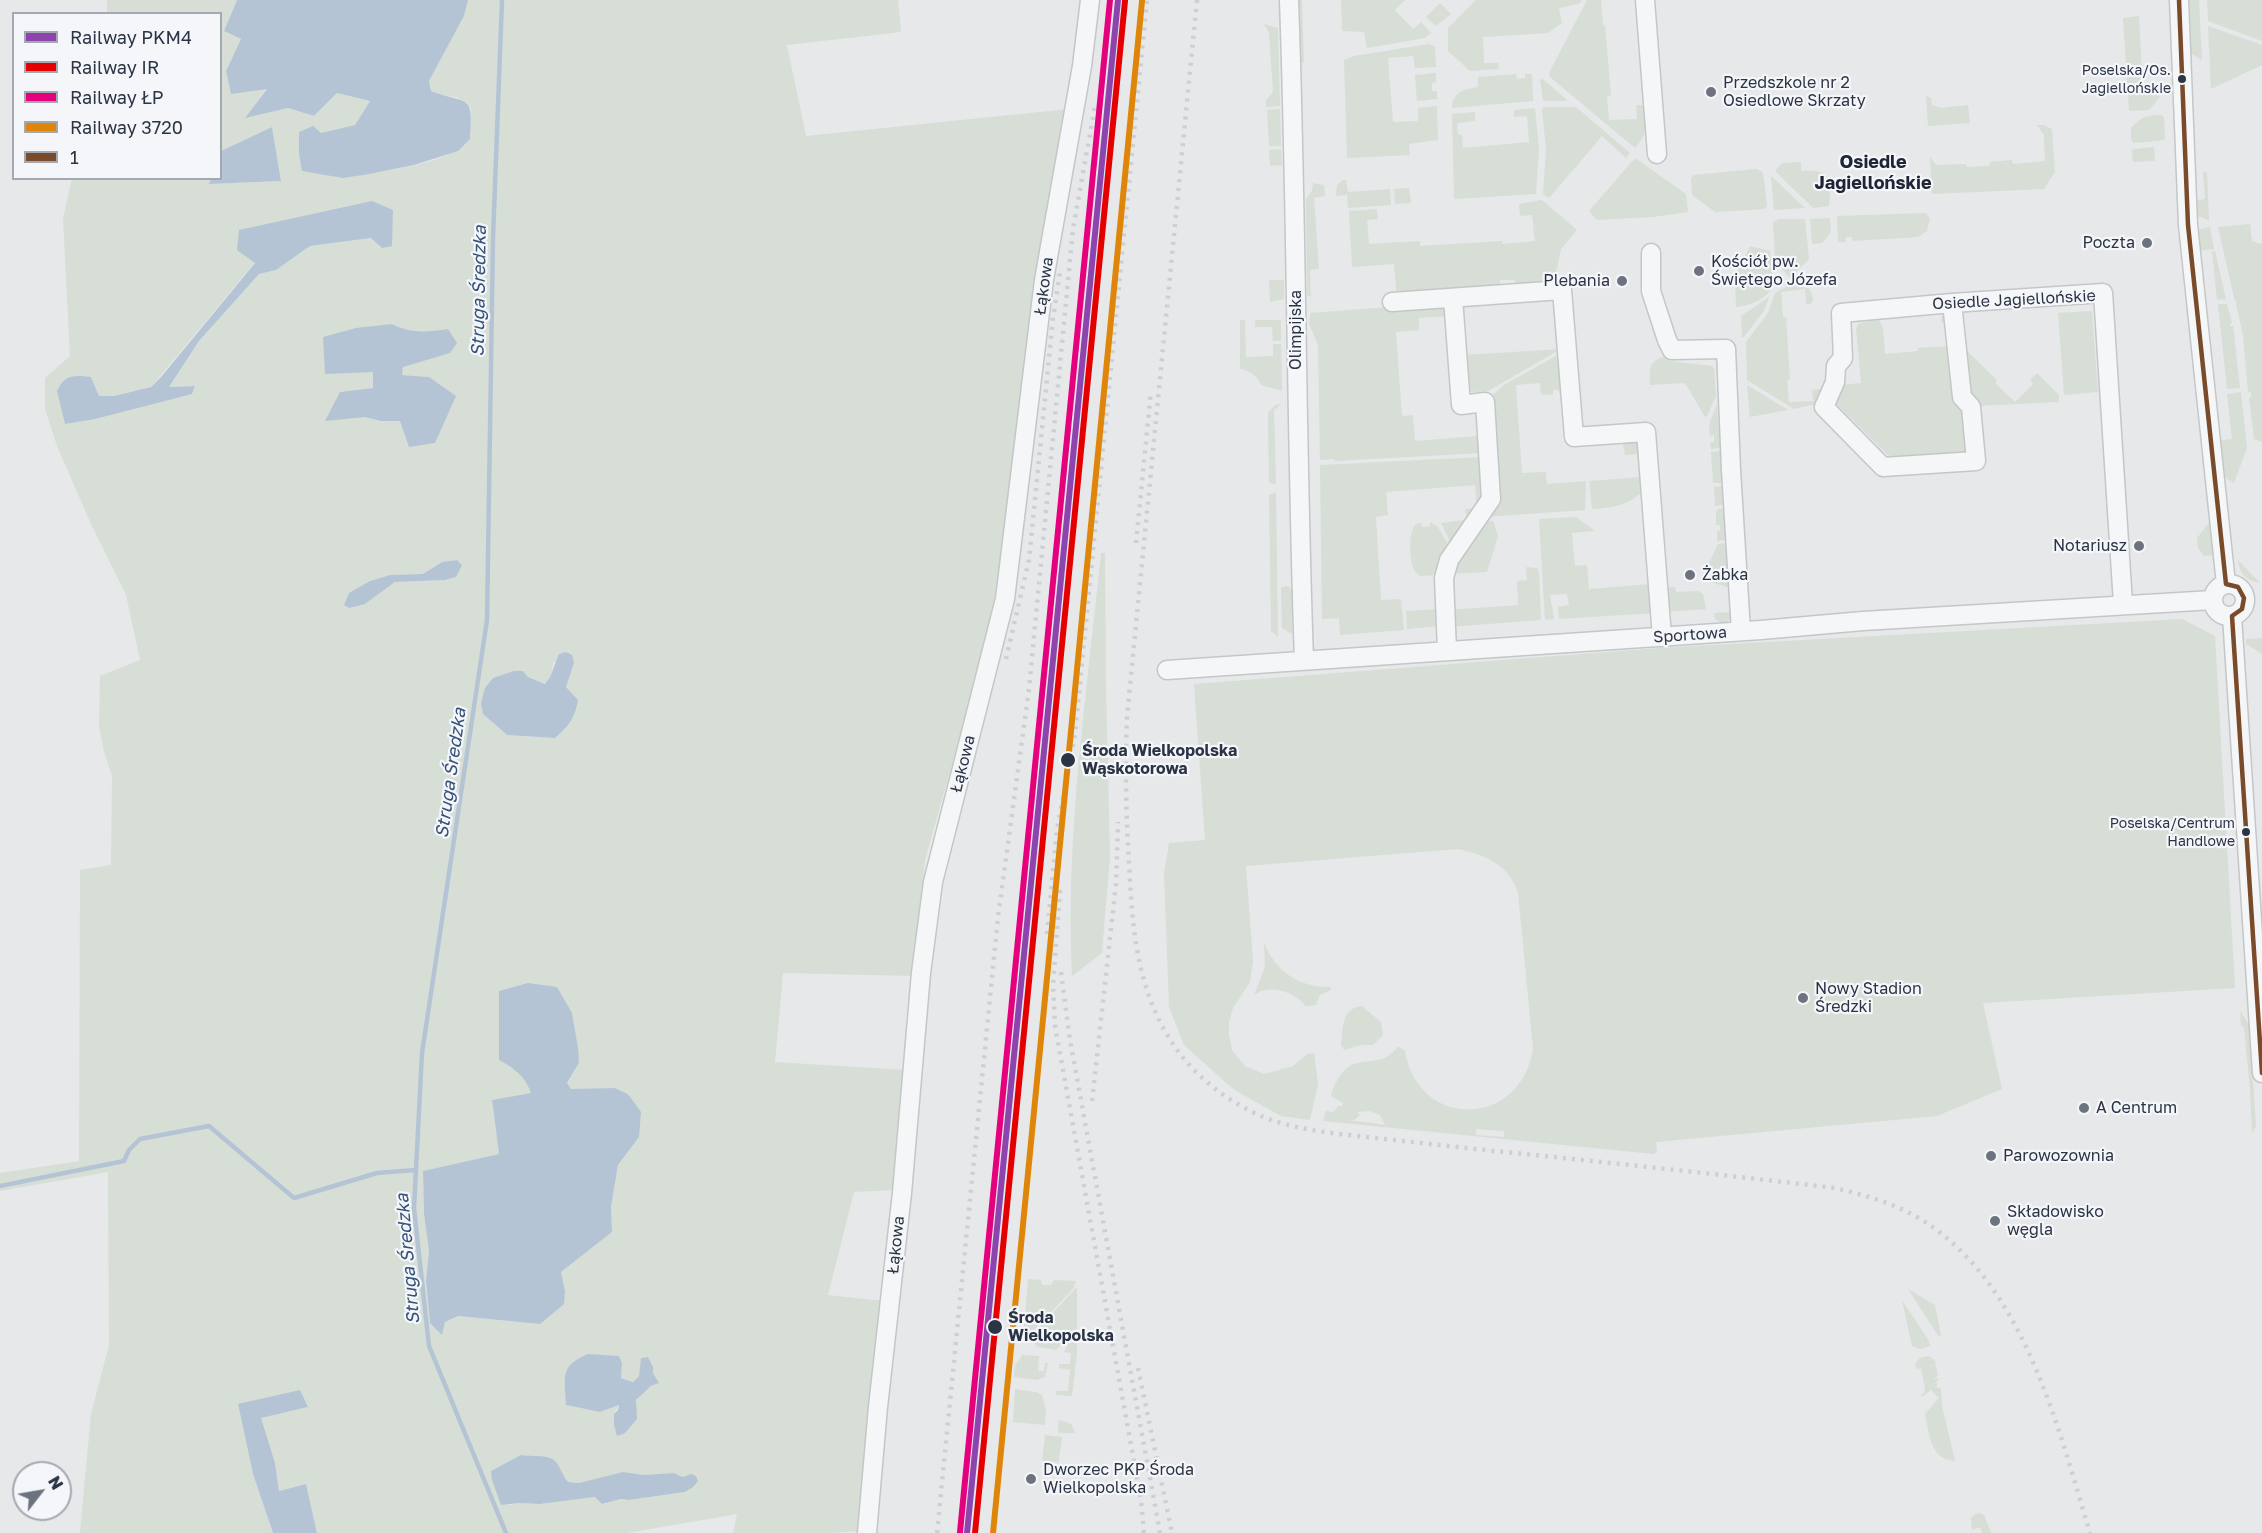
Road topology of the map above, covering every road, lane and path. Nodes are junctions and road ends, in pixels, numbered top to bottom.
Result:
1 (1090, 0) edge
2 (1289, 0) edge
3 (1645, 0) edge
4 (2180, 0) edge
5 (1657, 154) dead end
6 (1651, 254) dead end
7 (1453, 298) junction
8 (1392, 302) dead end
9 (1952, 303) junction
10 (2226, 584) junction
11 (2253, 598) edge
12 (2213, 600) junction
13 (2123, 604) junction
14 (2232, 616) junction
15 (1741, 631) junction
16 (1662, 637) junction
17 (1447, 651) junction
18 (1304, 660) junction
19 (1167, 670) dead end
20 (2262, 1073) edge
21 (867, 1533) edge

1 - 21 street, Łąkowa
2 - 18 street, Olimpijska
3 - 5 street
4 - 10 street
6 - 15 street
7 - 8 street
7 - 16 street
7 - 17 street
9 - 9 street, Osiedle Jagiellońskie
9 - 13 street, Osiedle Jagiellońskie
10 - 11 street
10 - 12 street
11 - 14 street
12 - 13 street, Sportowa
12 - 14 street
13 - 15 street, Sportowa
14 - 20 street
15 - 16 street, Sportowa
16 - 17 street, Sportowa
17 - 18 street, Sportowa
18 - 19 street, Sportowa

